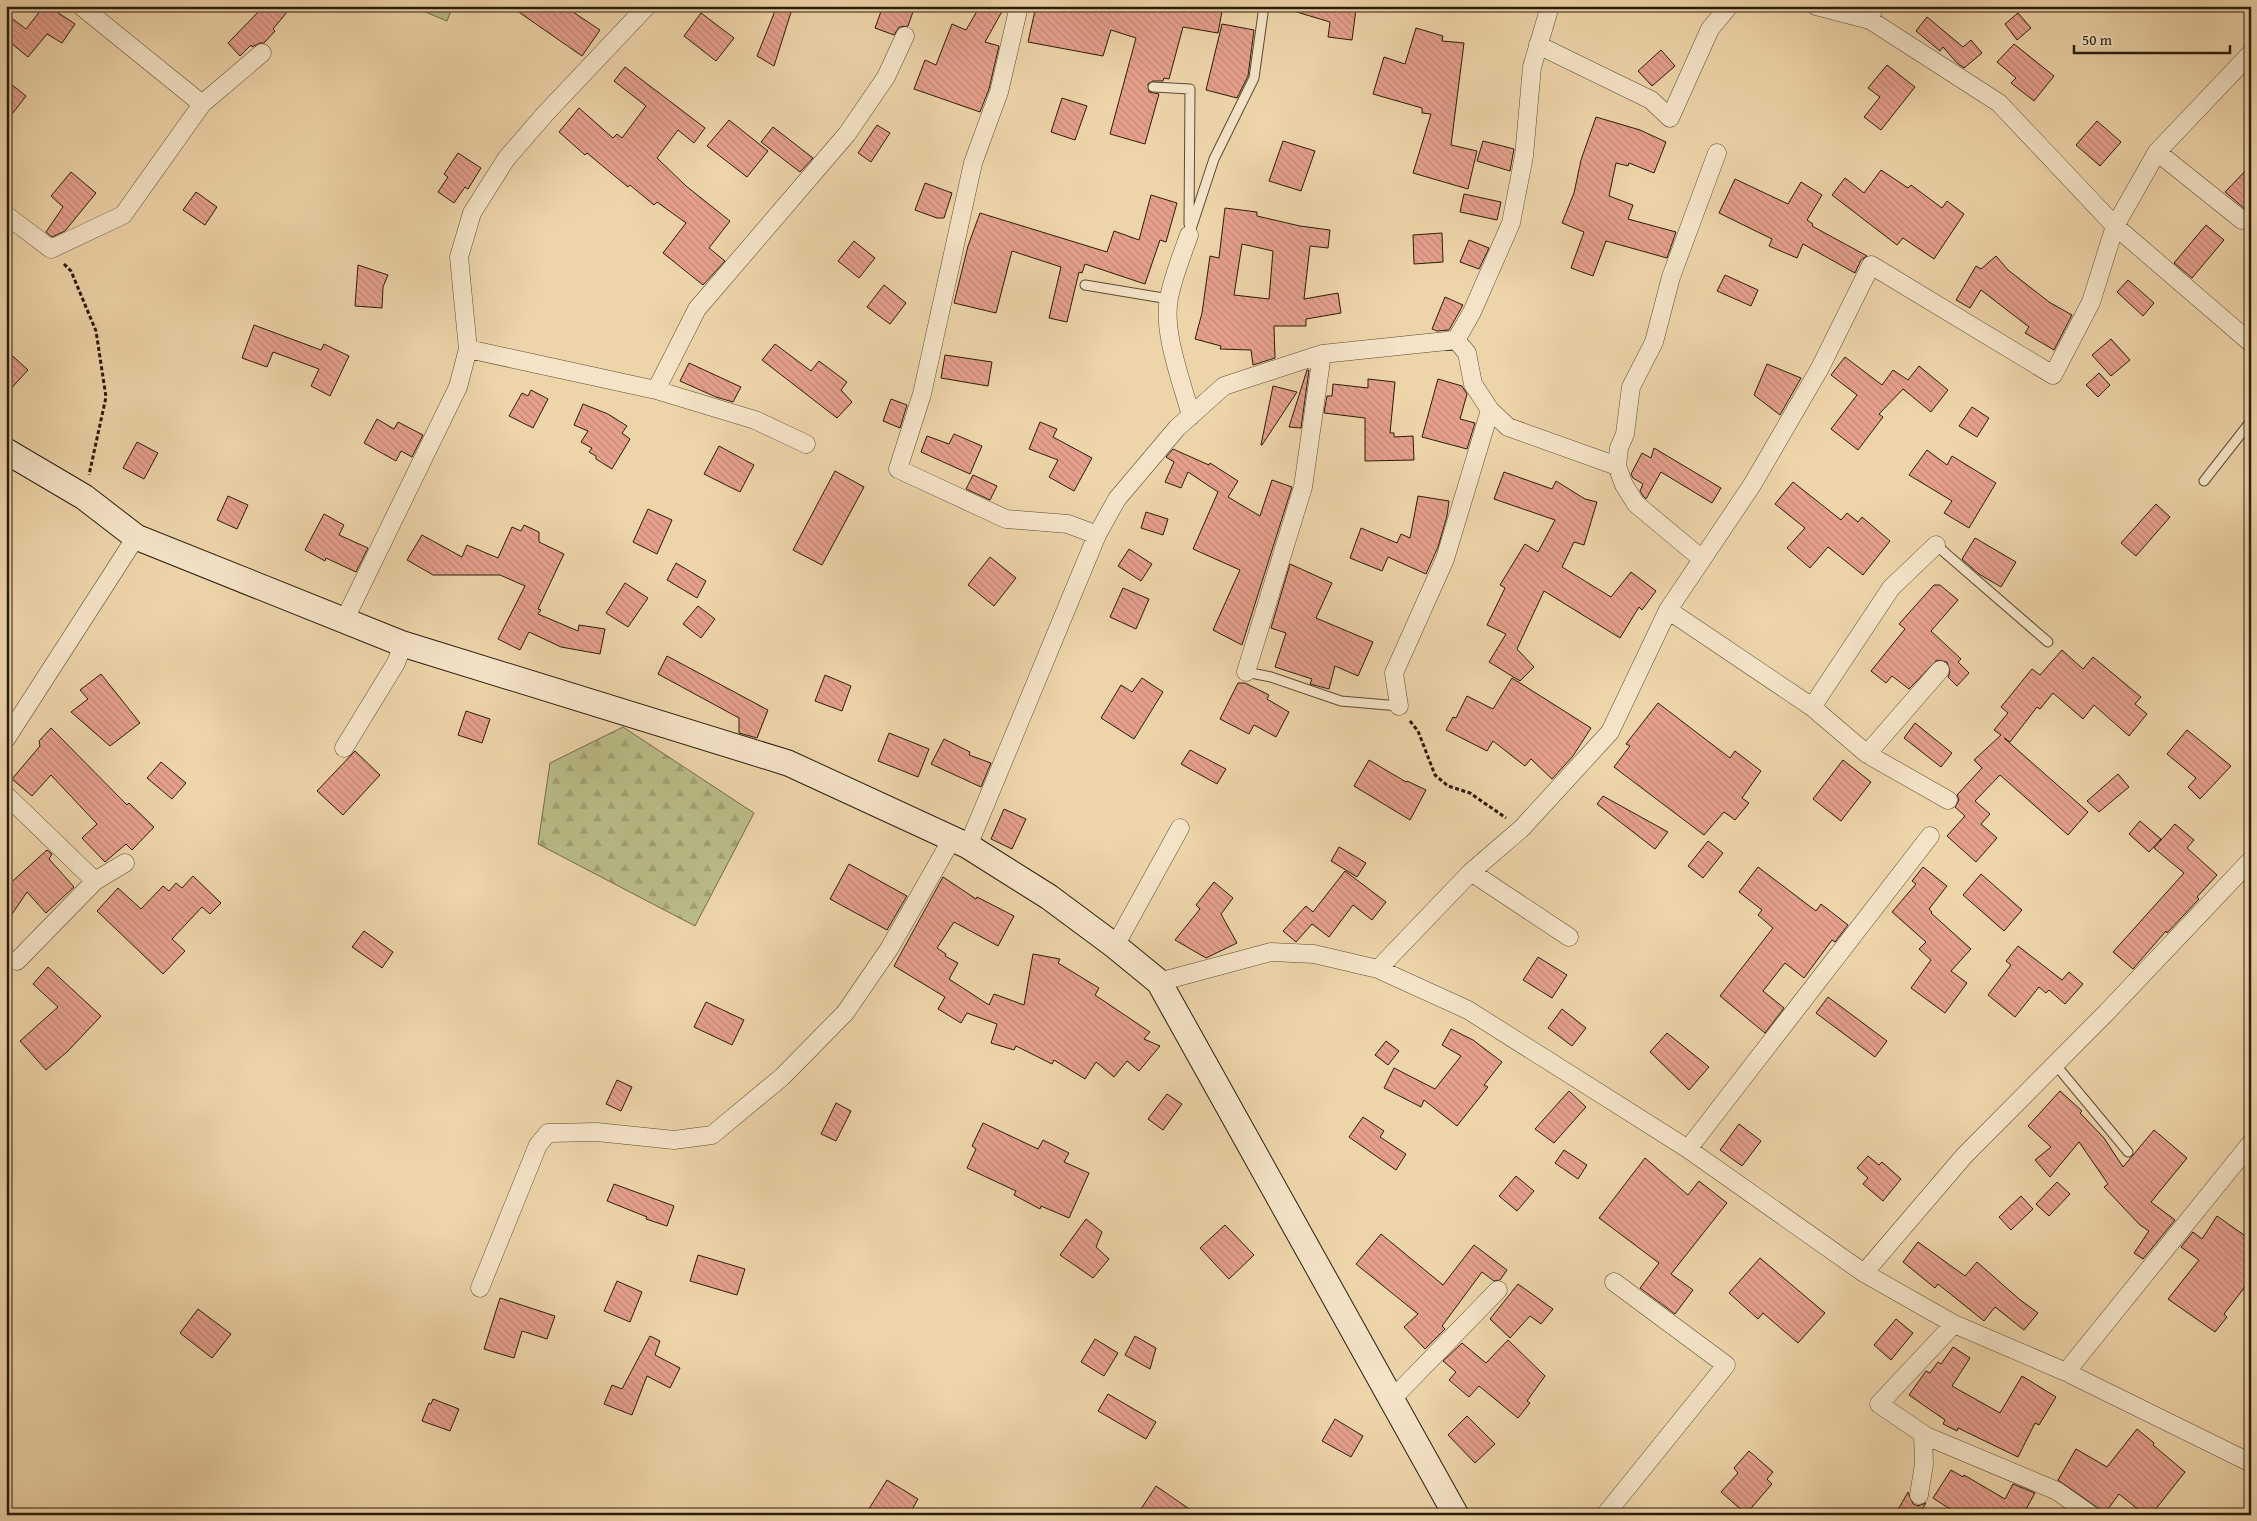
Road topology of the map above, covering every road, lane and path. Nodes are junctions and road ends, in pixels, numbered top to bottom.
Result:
1 (81, 6) edge
2 (647, 6) edge
3 (1018, 6) edge
4 (1264, 6) edge
5 (1550, 6) edge
6 (1728, 6) edge
7 (1816, 6) edge
8 (1872, 13) edge
9 (906, 36) dead end
10 (1538, 45) junction
11 (262, 53) dead end
12 (2251, 53) edge
13 (1153, 87) dead end
14 (202, 104) junction
15 (2157, 152) junction
16 (1717, 153) dead end
17 (6, 215) edge
18 (2242, 220) dead end
19 (2115, 226) junction
20 (1189, 234) junction
21 (51, 249) junction
22 (1085, 285) dead end
23 (1168, 299) junction
24 (1456, 340) junction
25 (2251, 343) edge
26 (468, 349) junction
27 (1322, 354) junction
28 (656, 390) junction
29 (1490, 410) junction
30 (1191, 416) junction
31 (2251, 421) edge
32 (806, 444) dead end
33 (6, 451) edge
34 (1617, 466) junction
35 (2204, 481) dead end
36 (84, 497) junction
37 (1097, 535) junction
38 (136, 537) junction
39 (1936, 545) joint
40 (1702, 559) junction
41 (1668, 610) junction
42 (345, 620) junction
43 (2048, 642) dead end
44 (403, 644) junction
45 (1940, 670) dead end
46 (1246, 672) joint
47 (1399, 706) junction
48 (1812, 707) junction
49 (6, 739) edge
50 (344, 748) dead end
51 (1867, 754) junction
52 (6, 795) edge
53 (1948, 800) dead end
54 (1180, 828) dead end
55 (1522, 828) junction
56 (1930, 836) dead end
57 (960, 842) junction
58 (2251, 860) edge
59 (125, 863) dead end
60 (1471, 872) junction
61 (95, 881) junction
62 (1569, 937) dead end
63 (1115, 946) junction
64 (16, 961) dead end
65 (1378, 969) junction
66 (1159, 982) junction
67 (2055, 1064) junction
68 (2251, 1143) edge
69 (1688, 1148) junction
70 (2128, 1152) dead end
71 (1864, 1273) junction
72 (1614, 1282) dead end
73 (480, 1288) dead end
74 (1498, 1290) dead end
75 (1954, 1324) junction
76 (2066, 1372) junction
77 (1392, 1400) junction
78 (1923, 1434) junction
79 (2251, 1463) edge
80 (1919, 1496) dead end
81 (1450, 1512) edge
82 (1605, 1515) edge
83 (2091, 1515) edge

1 - 14 street
2 - 26 street
3 - 37 street
4 - 20 lane
5 - 10 street
6 - 10 street
7 - 8 street
8 - 19 street
9 - 28 street
10 - 24 street
11 - 14 street
12 - 15 street
13 - 20 lane
14 - 21 street
15 - 18 street
15 - 19 street
16 - 34 street
17 - 21 street
19 - 25 street
19 - 40 street
20 - 23 street
21 - 36 path
22 - 23 lane
23 - 30 street
24 - 27 street
24 - 29 street
26 - 28 street
26 - 42 street
27 - 30 street
27 - 46 street
28 - 32 street
29 - 34 street
29 - 47 street
30 - 37 street
31 - 35 lane
33 - 36 street
34 - 40 street
36 - 38 street
37 - 57 street
38 - 42 street
38 - 49 street
39 - 43 lane
39 - 48 street
40 - 41 street
41 - 48 street
41 - 55 street
42 - 44 street
44 - 50 street
44 - 57 street
45 - 51 street
46 - 47 lane
47 - 55 path
48 - 51 street
51 - 53 street
52 - 61 street
54 - 63 street
55 - 60 street
56 - 69 street
57 - 63 street
57 - 73 street
58 - 67 street
59 - 61 street
60 - 62 street
60 - 65 street
61 - 64 street
63 - 66 street
65 - 66 street
65 - 69 street
66 - 77 street
67 - 70 lane
67 - 71 street
68 - 76 street
69 - 71 street
71 - 75 street
72 - 82 street
74 - 77 street
75 - 76 street
75 - 78 street
76 - 79 street
77 - 81 street
78 - 80 street
78 - 83 street

